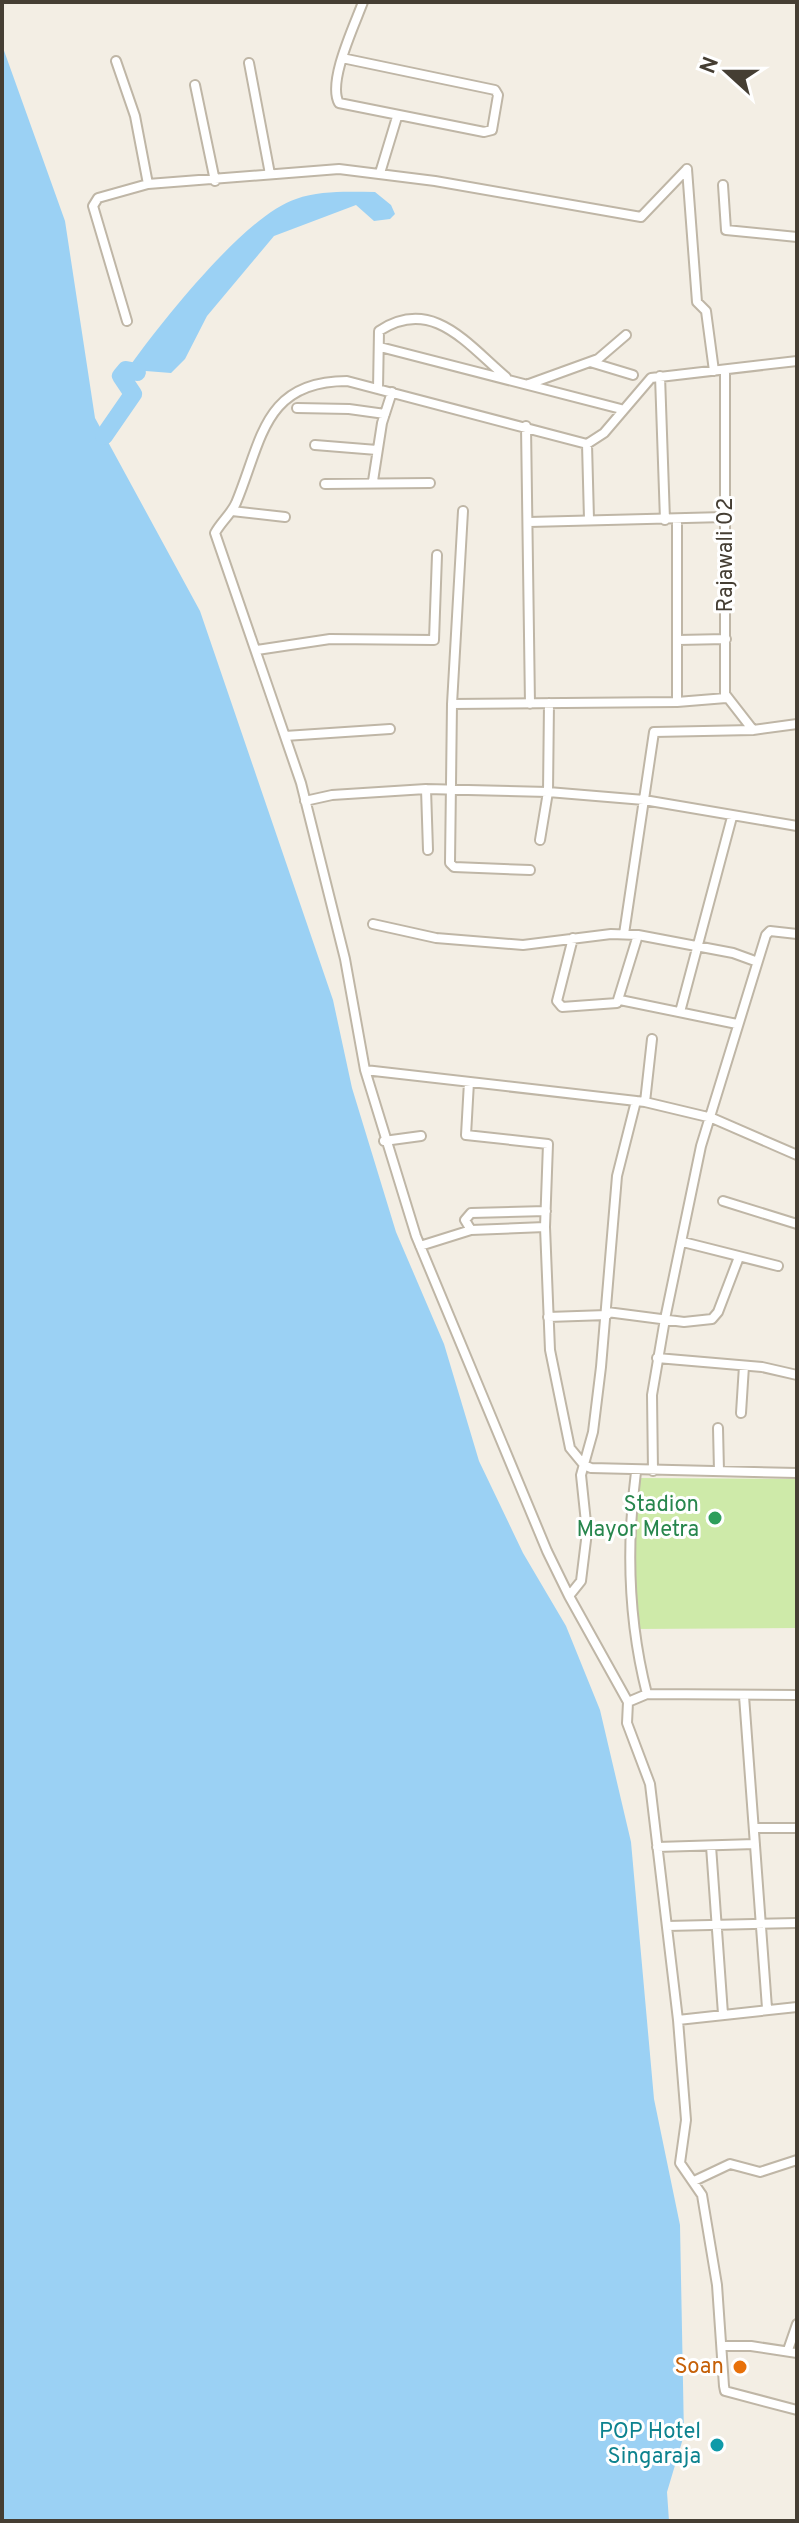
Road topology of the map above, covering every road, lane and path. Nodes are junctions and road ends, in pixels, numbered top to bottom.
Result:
1 (363, 2) edge
2 (342, 58) junction
3 (116, 61) dead end
4 (249, 63) dead end
5 (195, 85) dead end
6 (397, 117) junction
7 (380, 173) junction
8 (270, 174) junction
9 (215, 181) junction
10 (148, 184) junction
11 (723, 185) dead end
12 (797, 237) edge
13 (127, 321) dead end
14 (626, 335) dead end
15 (380, 347) junction
16 (797, 361) edge
17 (590, 362) junction
18 (725, 370) junction
19 (714, 371) junction
20 (633, 375) dead end
21 (660, 376) junction
22 (510, 380) junction
23 (529, 385) junction
24 (378, 389) junction
25 (392, 392) junction
26 (297, 408) dead end
27 (621, 409) junction
28 (385, 414) junction
29 (526, 426) junction
30 (587, 444) junction
31 (315, 445) dead end
32 (377, 450) junction
33 (373, 481) junction
34 (430, 483) dead end
35 (325, 484) dead end
36 (232, 511) junction
37 (463, 511) dead end
38 (285, 517) dead end
39 (725, 517) junction
40 (589, 519) junction
41 (677, 519) junction
42 (665, 520) junction
43 (529, 522) junction
44 (437, 555) dead end
45 (726, 639) junction
46 (678, 640) junction
47 (257, 650) junction
48 (726, 698) junction
49 (677, 702) junction
50 (549, 703) junction
51 (452, 704) junction
52 (530, 704) junction
53 (797, 724) edge
54 (390, 729) dead end
55 (753, 730) junction
56 (285, 736) junction
57 (426, 789) junction
58 (451, 789) junction
59 (548, 792) junction
60 (644, 800) junction
61 (305, 801) junction
62 (732, 817) junction
63 (797, 826) edge
64 (540, 840) dead end
65 (428, 850) dead end
66 (530, 870) dead end
67 (373, 924) dead end
68 (624, 934) junction
69 (797, 934) edge
70 (638, 935) junction
71 (573, 938) junction
72 (700, 946) junction
73 (755, 961) junction
74 (620, 1000) junction
75 (680, 1012) junction
76 (737, 1024) junction
77 (652, 1039) dead end
78 (365, 1070) junction
79 (469, 1082) junction
80 (641, 1102) junction
81 (712, 1118) junction
82 (421, 1136) dead end
83 (384, 1141) junction
84 (797, 1155) edge
85 (723, 1201) dead end
86 (546, 1211) junction
87 (797, 1224) edge
88 (545, 1227) junction
89 (471, 1230) junction
90 (683, 1242) junction
91 (420, 1246) junction
92 (739, 1257) junction
93 (778, 1266) dead end
94 (607, 1313) junction
95 (548, 1317) junction
96 (665, 1319) junction
97 (657, 1358) junction
98 (744, 1366) junction
99 (797, 1375) edge
100 (741, 1413) dead end
101 (718, 1428) dead end
102 (584, 1465) junction
103 (653, 1471) junction
104 (719, 1471) junction
105 (636, 1472) junction
106 (797, 1473) edge
107 (569, 1596) junction
108 (647, 1694) junction
109 (797, 1695) edge
110 (744, 1696) junction
111 (628, 1702) junction
112 (754, 1828) junction
113 (797, 1828) edge
114 (755, 1844) junction
115 (711, 1846) junction
116 (657, 1847) junction
117 (762, 1923) junction
118 (797, 1923) edge
119 (717, 1925) junction
120 (667, 1926) junction
121 (797, 2007) edge
122 (767, 2008) junction
123 (723, 2014) junction
124 (678, 2020) junction
125 (797, 2160) edge
126 (694, 2181) junction
127 (797, 2324) edge
128 (722, 2346) junction
129 (793, 2352) edge
130 (797, 2410) edge

1 - 2 street
2 - 6 street
2 - 6 street
3 - 10 street
4 - 8 street
5 - 9 street
6 - 7 street
7 - 8 street
7 - 19 street
8 - 9 street
9 - 10 street
10 - 13 street
11 - 12 street
14 - 17 street
15 - 22 street
15 - 22 street
15 - 24 street
16 - 18 street
17 - 20 street
17 - 23 street
18 - 19 street
18 - 39 street, Rajawali 02
19 - 21 street
21 - 27 street
21 - 42 street
22 - 23 street
23 - 27 street
24 - 25 street
24 - 36 street
25 - 28 street
25 - 29 street
26 - 28 street
27 - 30 street
28 - 32 street
29 - 30 street
29 - 43 street
30 - 40 street
31 - 32 street
32 - 33 street
33 - 34 street
33 - 35 street
36 - 38 street
36 - 47 street
37 - 51 street
39 - 41 street
39 - 45 street, Rajawali 02
40 - 42 street
40 - 43 street
41 - 42 street
41 - 46 street
43 - 52 street
44 - 47 street
45 - 46 street
45 - 48 street, Rajawali 02
46 - 49 street
47 - 56 street
48 - 49 street
48 - 55 street
49 - 50 street
50 - 52 street
50 - 59 street
51 - 52 street
51 - 58 street
53 - 55 street
54 - 56 street
55 - 60 street
56 - 61 street
57 - 58 street
57 - 61 street
57 - 65 street
58 - 59 street
58 - 66 street
59 - 60 street
59 - 64 street
60 - 62 street
60 - 68 street
61 - 78 street
62 - 63 street
62 - 72 street
67 - 71 street
68 - 70 street
68 - 71 street
69 - 73 street
70 - 72 street
70 - 74 street
71 - 74 street
72 - 73 street
72 - 75 street
73 - 76 street
74 - 75 street
75 - 76 street
76 - 81 street
77 - 80 street
78 - 79 street
78 - 83 street
79 - 80 street
79 - 86 street
80 - 81 street
80 - 94 street
81 - 84 street
81 - 90 street
82 - 83 street
83 - 91 street
85 - 87 street
86 - 88 street
86 - 89 street
88 - 89 street
88 - 95 street
89 - 91 street
90 - 92 street
90 - 96 street
91 - 107 street
92 - 93 street
92 - 96 street
94 - 95 street
94 - 96 street
94 - 102 street
95 - 102 street
96 - 97 street
97 - 98 street
97 - 103 street
98 - 99 street
98 - 100 street
101 - 104 street
102 - 105 street
102 - 107 street
103 - 104 street
103 - 105 street
104 - 106 street
105 - 108 street
107 - 111 street
108 - 110 street
108 - 111 street
109 - 110 street
110 - 112 street
111 - 116 street
112 - 113 street
112 - 114 street
114 - 115 street
114 - 117 street
115 - 116 street
115 - 119 street
116 - 120 street
117 - 118 street
117 - 119 street
117 - 122 street
119 - 120 street
119 - 123 street
120 - 124 street
121 - 122 street
122 - 123 street
123 - 124 street
124 - 126 street
125 - 126 street
126 - 128 street
127 - 129 street
128 - 129 street
128 - 130 street

